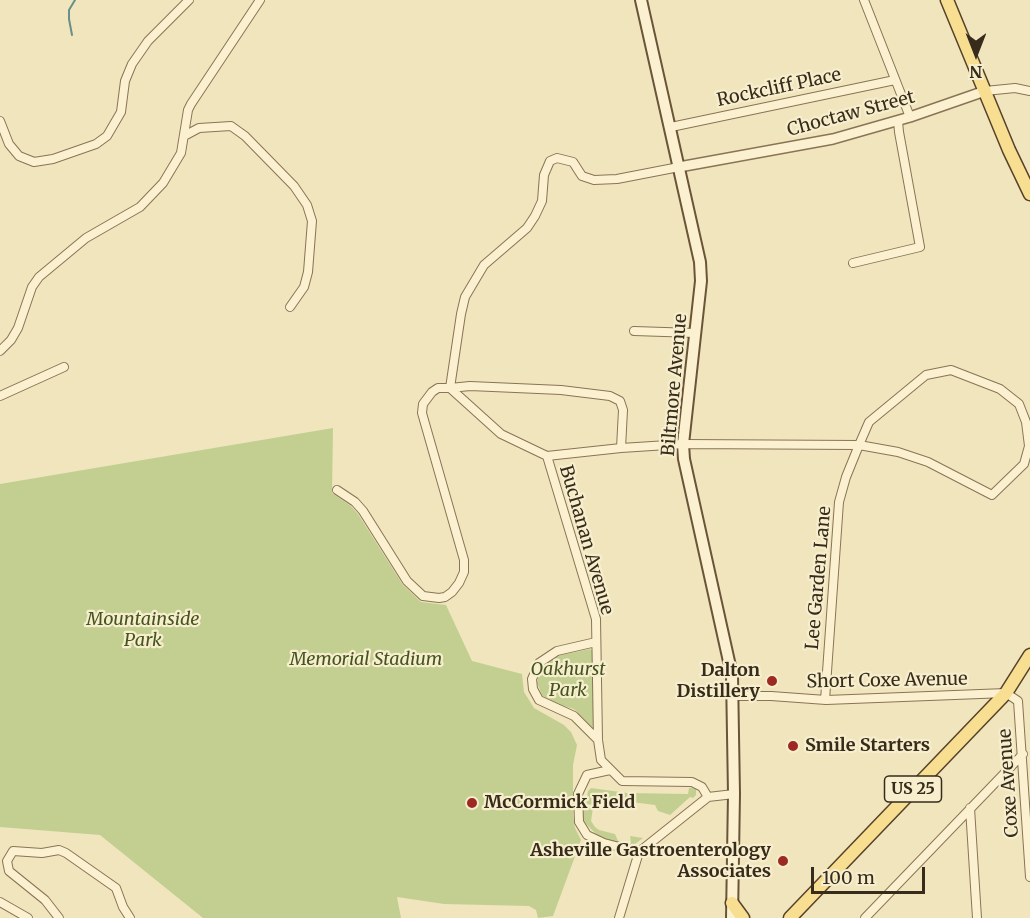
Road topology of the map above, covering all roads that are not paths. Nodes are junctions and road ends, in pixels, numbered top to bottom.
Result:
1 (189, 0) edge
2 (260, 0) edge
3 (641, 0) edge
4 (864, 0) edge
5 (947, 0) edge
6 (181, 4) edge
7 (895, 80) junction
8 (1030, 91) edge
9 (985, 92) junction
10 (910, 117) junction
11 (0, 121) edge
12 (898, 121) junction
13 (670, 126) junction
14 (186, 135) junction
15 (679, 167) junction
16 (1030, 194) edge
17 (853, 263) dead end
18 (290, 308) dead end
19 (634, 332) dead end
20 (695, 333) junction
21 (0, 351) edge
22 (64, 367) dead end
23 (450, 388) junction
24 (0, 396) edge
25 (683, 444) junction
26 (859, 445) junction
27 (621, 448) junction
28 (547, 456) junction
29 (337, 490) dead end
30 (596, 642) junction
31 (1030, 655) edge
32 (1006, 693) junction
33 (733, 696) junction
34 (825, 700) junction
35 (598, 740) junction
36 (1023, 754) junction
37 (610, 771) junction
38 (734, 794) junction
39 (708, 797) junction
40 (970, 808) junction
41 (639, 852) junction
42 (1030, 877) edge
43 (0, 902) edge
44 (732, 903) junction
45 (28, 918) edge
46 (59, 918) edge
47 (130, 918) edge
48 (619, 918) edge
49 (732, 918) edge
50 (744, 918) edge
51 (790, 918) edge
52 (865, 918) edge
53 (977, 918) edge

1 - 6 street
2 - 14 street
3 - 13 main road, Biltmore Avenue
4 - 7 street
5 - 9 main road
6 - 11 street
7 - 10 street
7 - 13 street, Rockcliff Place
8 - 9 street, Choctaw Street
9 - 10 street, Choctaw Street
9 - 16 main road
10 - 12 street, Choctaw Street
12 - 15 street, Choctaw Street
12 - 17 street
13 - 15 main road, Biltmore Avenue
14 - 18 street
14 - 21 street
15 - 20 main road, Biltmore Avenue
15 - 23 street
19 - 20 street
20 - 25 main road, Biltmore Avenue
22 - 24 street
23 - 27 street
23 - 28 street
23 - 29 street
25 - 26 street
25 - 27 street
25 - 33 main road, Biltmore Avenue
26 - 26 street, Lee Garden Lane
26 - 34 street, Lee Garden Lane
27 - 28 street
28 - 30 street, Buchanan Avenue
30 - 35 street, Buchanan Avenue
30 - 35 street
31 - 32 main road, US 25
32 - 34 street, Short Coxe Avenue
32 - 36 street, Coxe Avenue
32 - 51 main road, US 25
33 - 34 street, Short Coxe Avenue
33 - 38 main road, Biltmore Avenue
35 - 37 street, Buchanan Avenue
36 - 40 street
36 - 42 street, Coxe Avenue
37 - 39 street
37 - 41 street
38 - 39 street
38 - 44 main road, Biltmore Avenue
39 - 41 street
40 - 52 street
40 - 53 street
41 - 48 street
43 - 45 street
44 - 49 main road, Biltmore Avenue
44 - 50 main road
46 - 47 street

